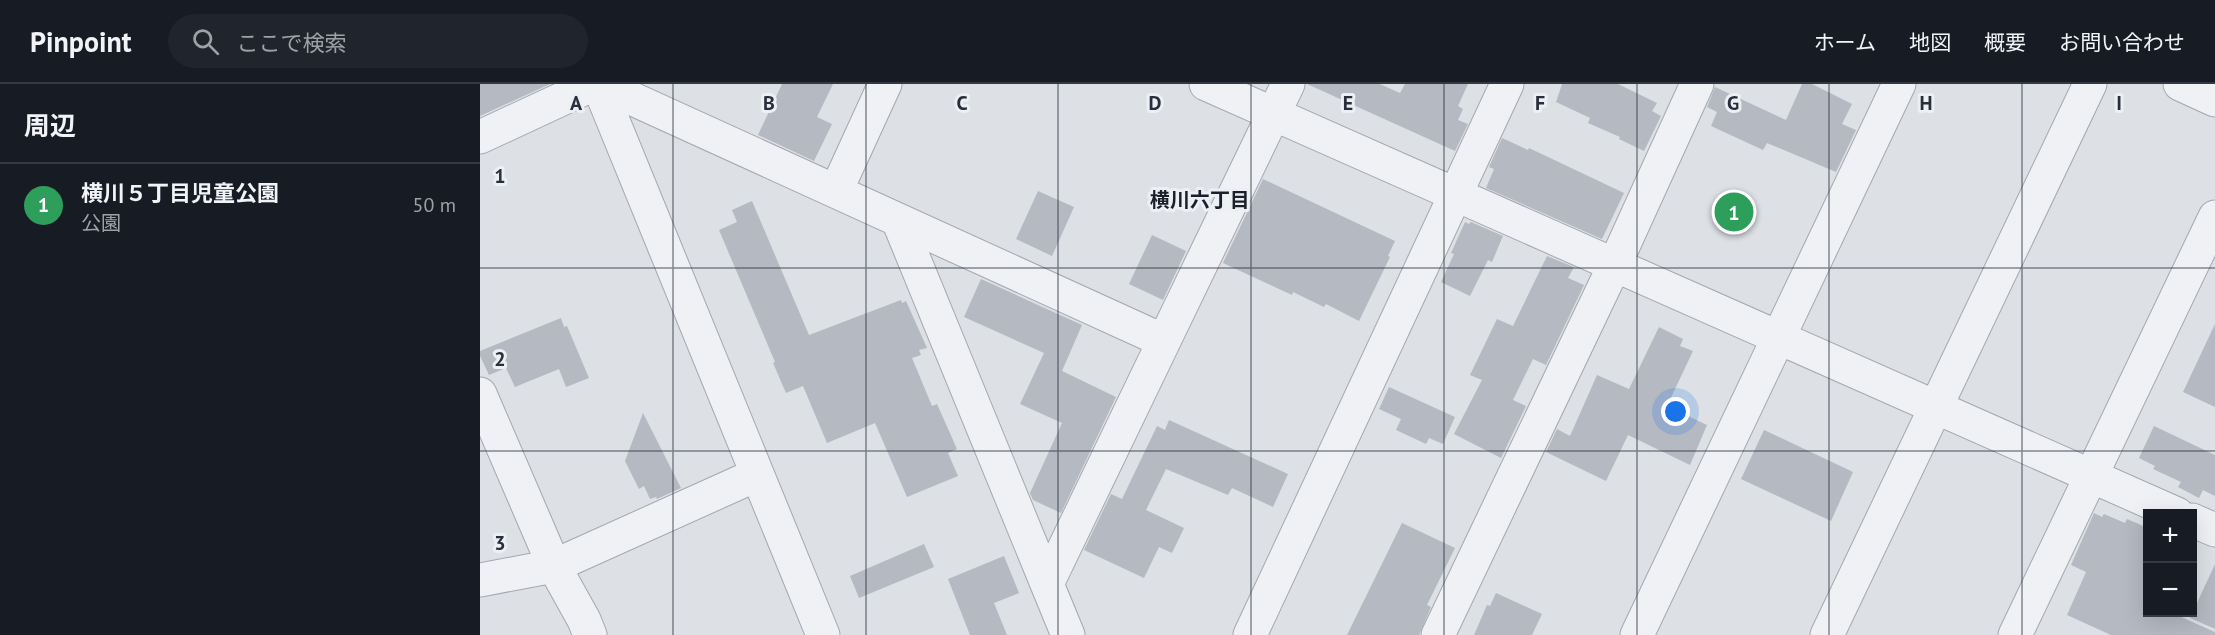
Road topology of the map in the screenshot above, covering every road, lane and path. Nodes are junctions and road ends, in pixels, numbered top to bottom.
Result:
1 (597, 84) edge
2 (885, 84) edge
3 (1206, 84) edge
4 (1288, 84) edge
5 (1507, 84) edge
6 (1697, 84) edge
7 (1899, 84) edge
8 (2090, 84) edge
9 (2180, 84) edge
10 (2215, 100) edge
11 (1273, 114) junction
12 (480, 137) edge
13 (836, 191) junction
14 (1456, 194) junction
15 (2215, 217) edge
16 (898, 220) junction
17 (1615, 264) junction
18 (1780, 338) junction
19 (1164, 341) junction
20 (480, 394) edge
21 (1935, 406) junction
22 (491, 446) edge
23 (756, 475) junction
24 (2091, 475) junction
25 (2168, 509) edge
26 (2197, 522) edge
27 (2215, 530) edge
28 (554, 566) junction
29 (480, 580) edge
30 (1047, 584) junction
31 (590, 635) edge
32 (823, 635) edge
33 (1068, 635) edge
34 (1250, 635) edge
35 (1438, 635) edge
36 (1637, 635) edge
37 (1827, 635) edge
38 (2015, 635) edge

1 - 12 street
1 - 13 street
1 - 23 street
2 - 13 street
3 - 11 street
4 - 11 street
5 - 14 street
6 - 17 street
7 - 18 street
8 - 21 street
9 - 10 street
11 - 14 street
11 - 19 street
13 - 16 street
14 - 17 street
14 - 34 street
15 - 24 street
16 - 19 street
16 - 30 street
17 - 18 street
17 - 35 street
18 - 21 street
18 - 36 street
19 - 30 street
20 - 22 street
21 - 24 street
21 - 37 street
22 - 28 street
23 - 28 street
23 - 32 street
24 - 25 street
24 - 38 street
26 - 27 street
28 - 29 street
28 - 31 street
30 - 33 street

